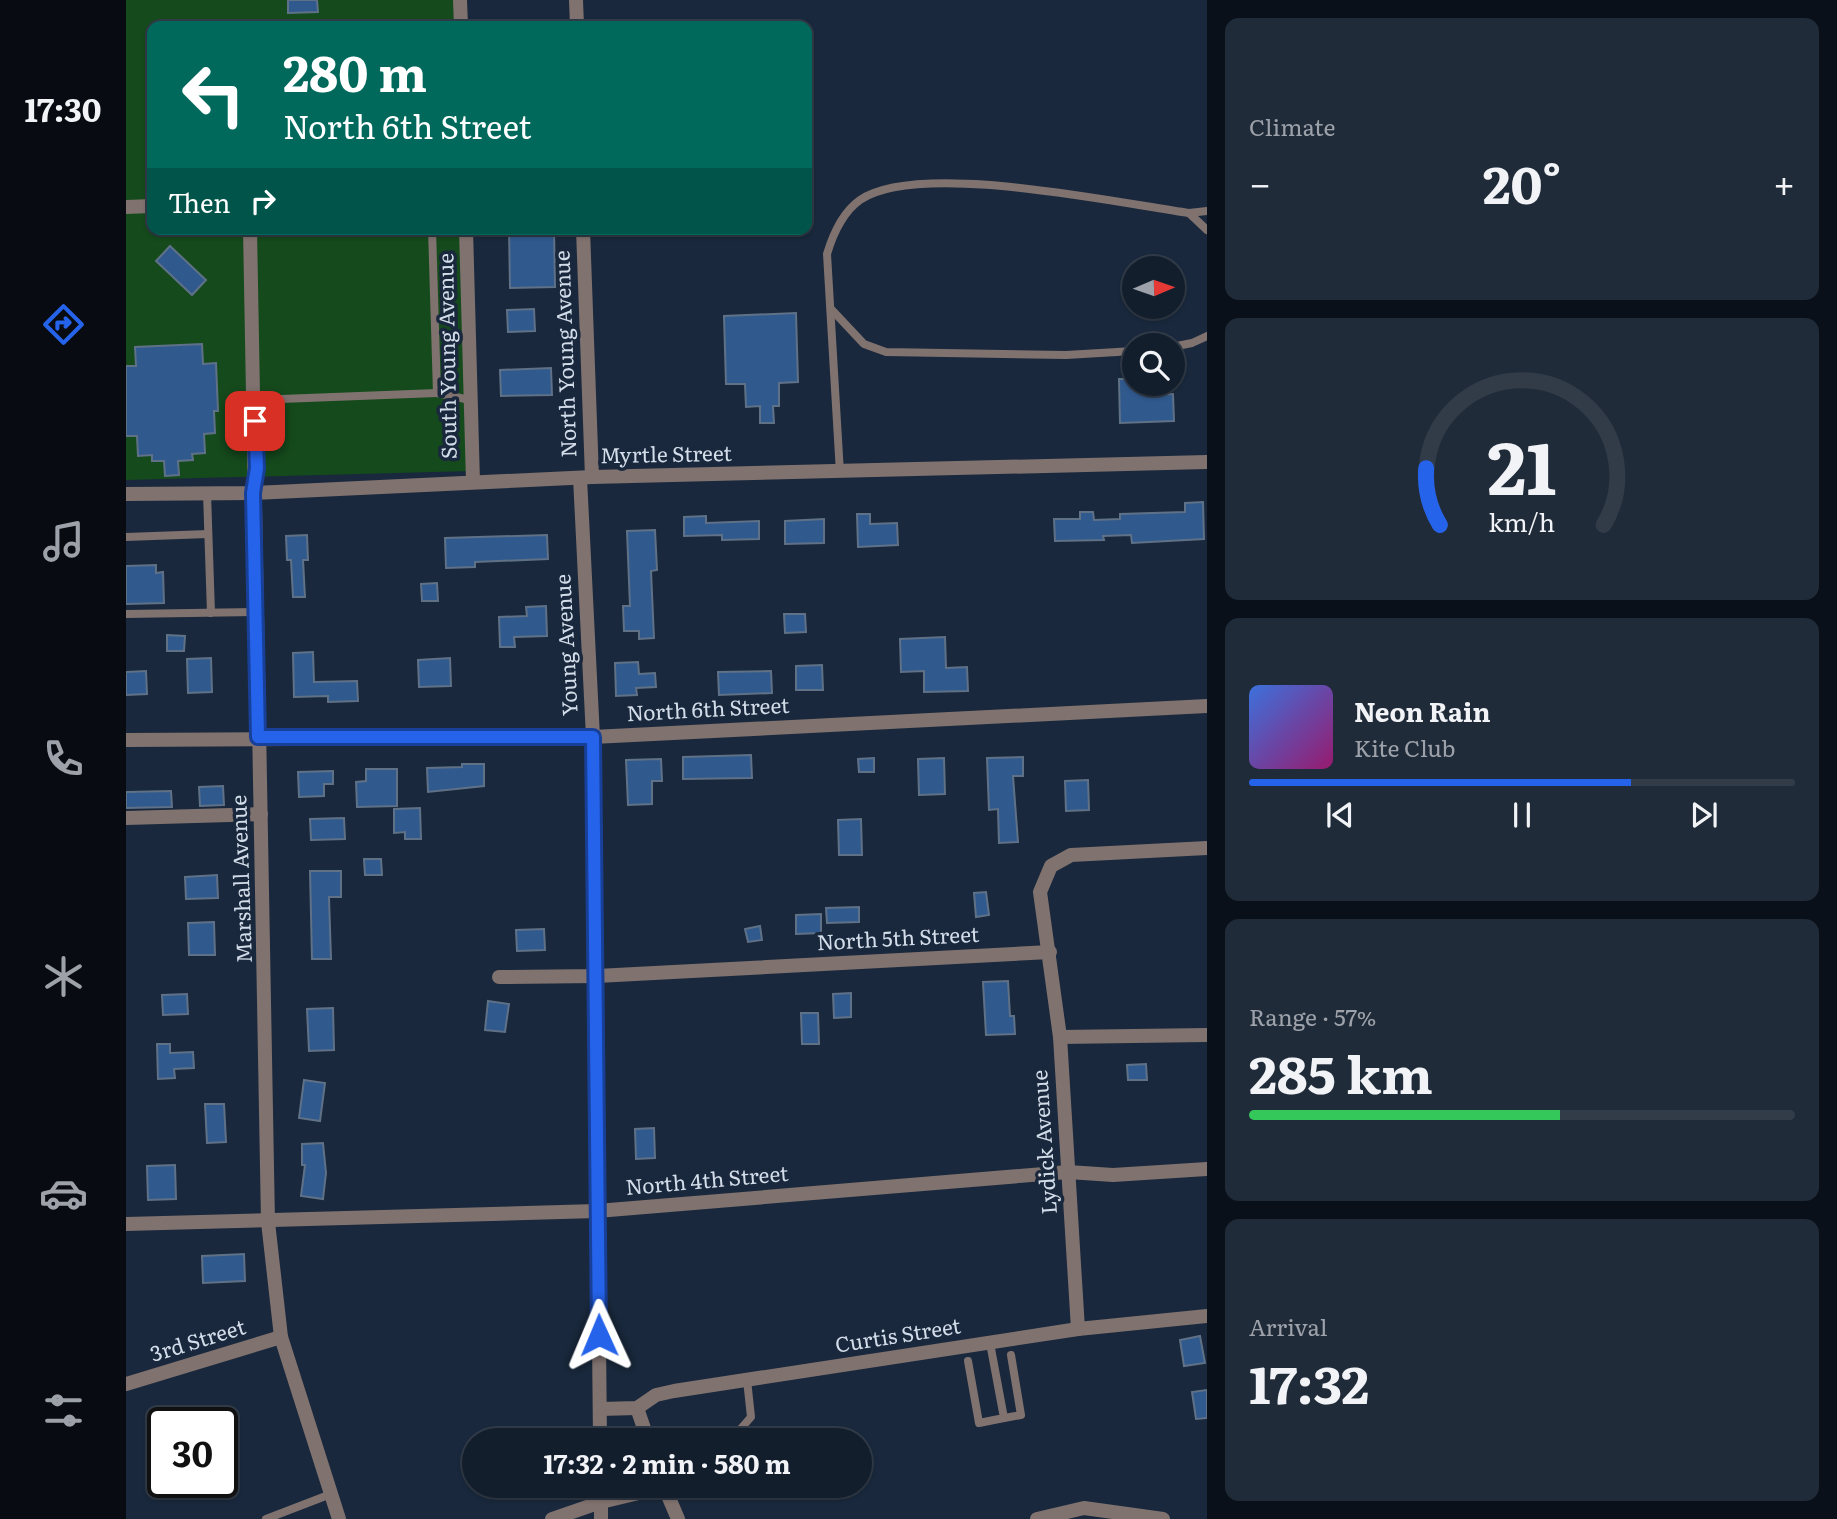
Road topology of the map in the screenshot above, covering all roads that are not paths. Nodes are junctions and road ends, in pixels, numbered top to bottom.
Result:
1 (460, 0) edge
2 (576, 0) edge
3 (461, 21) edge
4 (577, 21) edge
5 (126, 206) edge
6 (147, 206) edge
7 (1207, 211) edge
8 (1189, 213) junction
9 (1207, 230) edge
10 (250, 235) edge
11 (432, 235) edge
12 (466, 235) edge
13 (583, 235) edge
14 (832, 310) junction
15 (1207, 336) edge
16 (1185, 343) edge
17 (1122, 352) edge
18 (437, 393) junction
19 (255, 400) junction
20 (470, 400) junction
21 (1207, 462) edge
22 (840, 473) junction
23 (586, 477) junction
24 (472, 482) junction
25 (253, 493) junction
26 (126, 494) edge
27 (207, 494) junction
28 (208, 534) junction
29 (126, 537) edge
30 (211, 612) junction
31 (255, 612) junction
32 (126, 614) edge
33 (1207, 706) edge
34 (258, 737) junction
35 (593, 737) junction
36 (126, 740) edge
37 (261, 814) junction
38 (126, 818) edge
39 (1207, 848) edge
40 (1050, 953) junction
41 (597, 976) junction
42 (499, 977) dead end
43 (1207, 1035) edge
44 (1060, 1037) junction
45 (1207, 1169) edge
46 (1068, 1172) junction
47 (597, 1211) junction
48 (268, 1222) junction
49 (126, 1224) edge
50 (1207, 1316) edge
51 (1078, 1329) junction
52 (281, 1337) junction
53 (990, 1343) junction
54 (1012, 1355) dead end
55 (968, 1361) dead end
56 (747, 1380) junction
57 (126, 1384) edge
58 (636, 1408) junction
59 (600, 1409) junction
60 (1004, 1418) junction
61 (600, 1428) edge
62 (644, 1428) edge
63 (741, 1428) edge
64 (331, 1494) junction
65 (601, 1498) edge
66 (617, 1498) edge
67 (670, 1498) edge
68 (601, 1502) junction
69 (266, 1519) edge
70 (339, 1519) edge
71 (552, 1519) edge
72 (601, 1519) edge
73 (678, 1519) edge
74 (1037, 1519) edge
75 (1163, 1519) edge

1 - 3 street
2 - 4 street
5 - 6 street
7 - 8 lane
8 - 9 lane
8 - 14 lane
10 - 19 street, Marshall Avenue
11 - 18 lane
12 - 20 street, South Young Avenue
13 - 23 street, North Young Avenue
14 - 17 lane
14 - 22 lane
15 - 16 lane
18 - 19 lane
18 - 20 lane
19 - 25 street, Marshall Avenue
20 - 24 street, South Young Avenue
21 - 22 street, Myrtle Street
22 - 23 street, Myrtle Street
23 - 24 street, Myrtle Street
23 - 35 street, Young Avenue
24 - 25 street, Myrtle Street
25 - 27 street, Myrtle Street
25 - 31 street, Marshall Avenue
26 - 27 street, Myrtle Street
27 - 28 lane
28 - 29 lane
28 - 30 lane
30 - 31 lane
30 - 32 lane
31 - 34 street, Marshall Avenue
33 - 35 street, North 6th Street
34 - 35 street, North 6th Street
34 - 36 street, North 6th Street
34 - 37 street, Marshall Avenue
35 - 41 street, Young Avenue
37 - 38 street
37 - 48 street, Marshall Avenue
39 - 40 street
40 - 41 street, North 5th Street
40 - 44 street, Lydick Avenue
41 - 42 street, North 5th Street
41 - 47 street, Young Avenue
43 - 44 street
44 - 46 street, Lydick Avenue
45 - 46 street, North 4th Street
46 - 47 street, North 4th Street
46 - 51 street, Lydick Avenue
47 - 48 street, North 4th Street
47 - 59 street, Young Avenue
48 - 49 street, North 4th Street
48 - 52 street, Marshall Avenue
50 - 51 street, Curtis Street
51 - 53 street, Curtis Street
52 - 57 street, 3rd Street
52 - 64 street, Marshall Avenue
53 - 56 street, Curtis Street
53 - 60 lane
54 - 60 lane
55 - 60 lane
56 - 58 street, Curtis Street
56 - 63 lane
58 - 59 street, Curtis Street
58 - 62 street
59 - 61 street, Young Avenue
64 - 69 lane
64 - 70 street, Marshall Avenue
65 - 68 street
66 - 68 street
67 - 73 street
68 - 71 street
68 - 72 street
74 - 75 street

